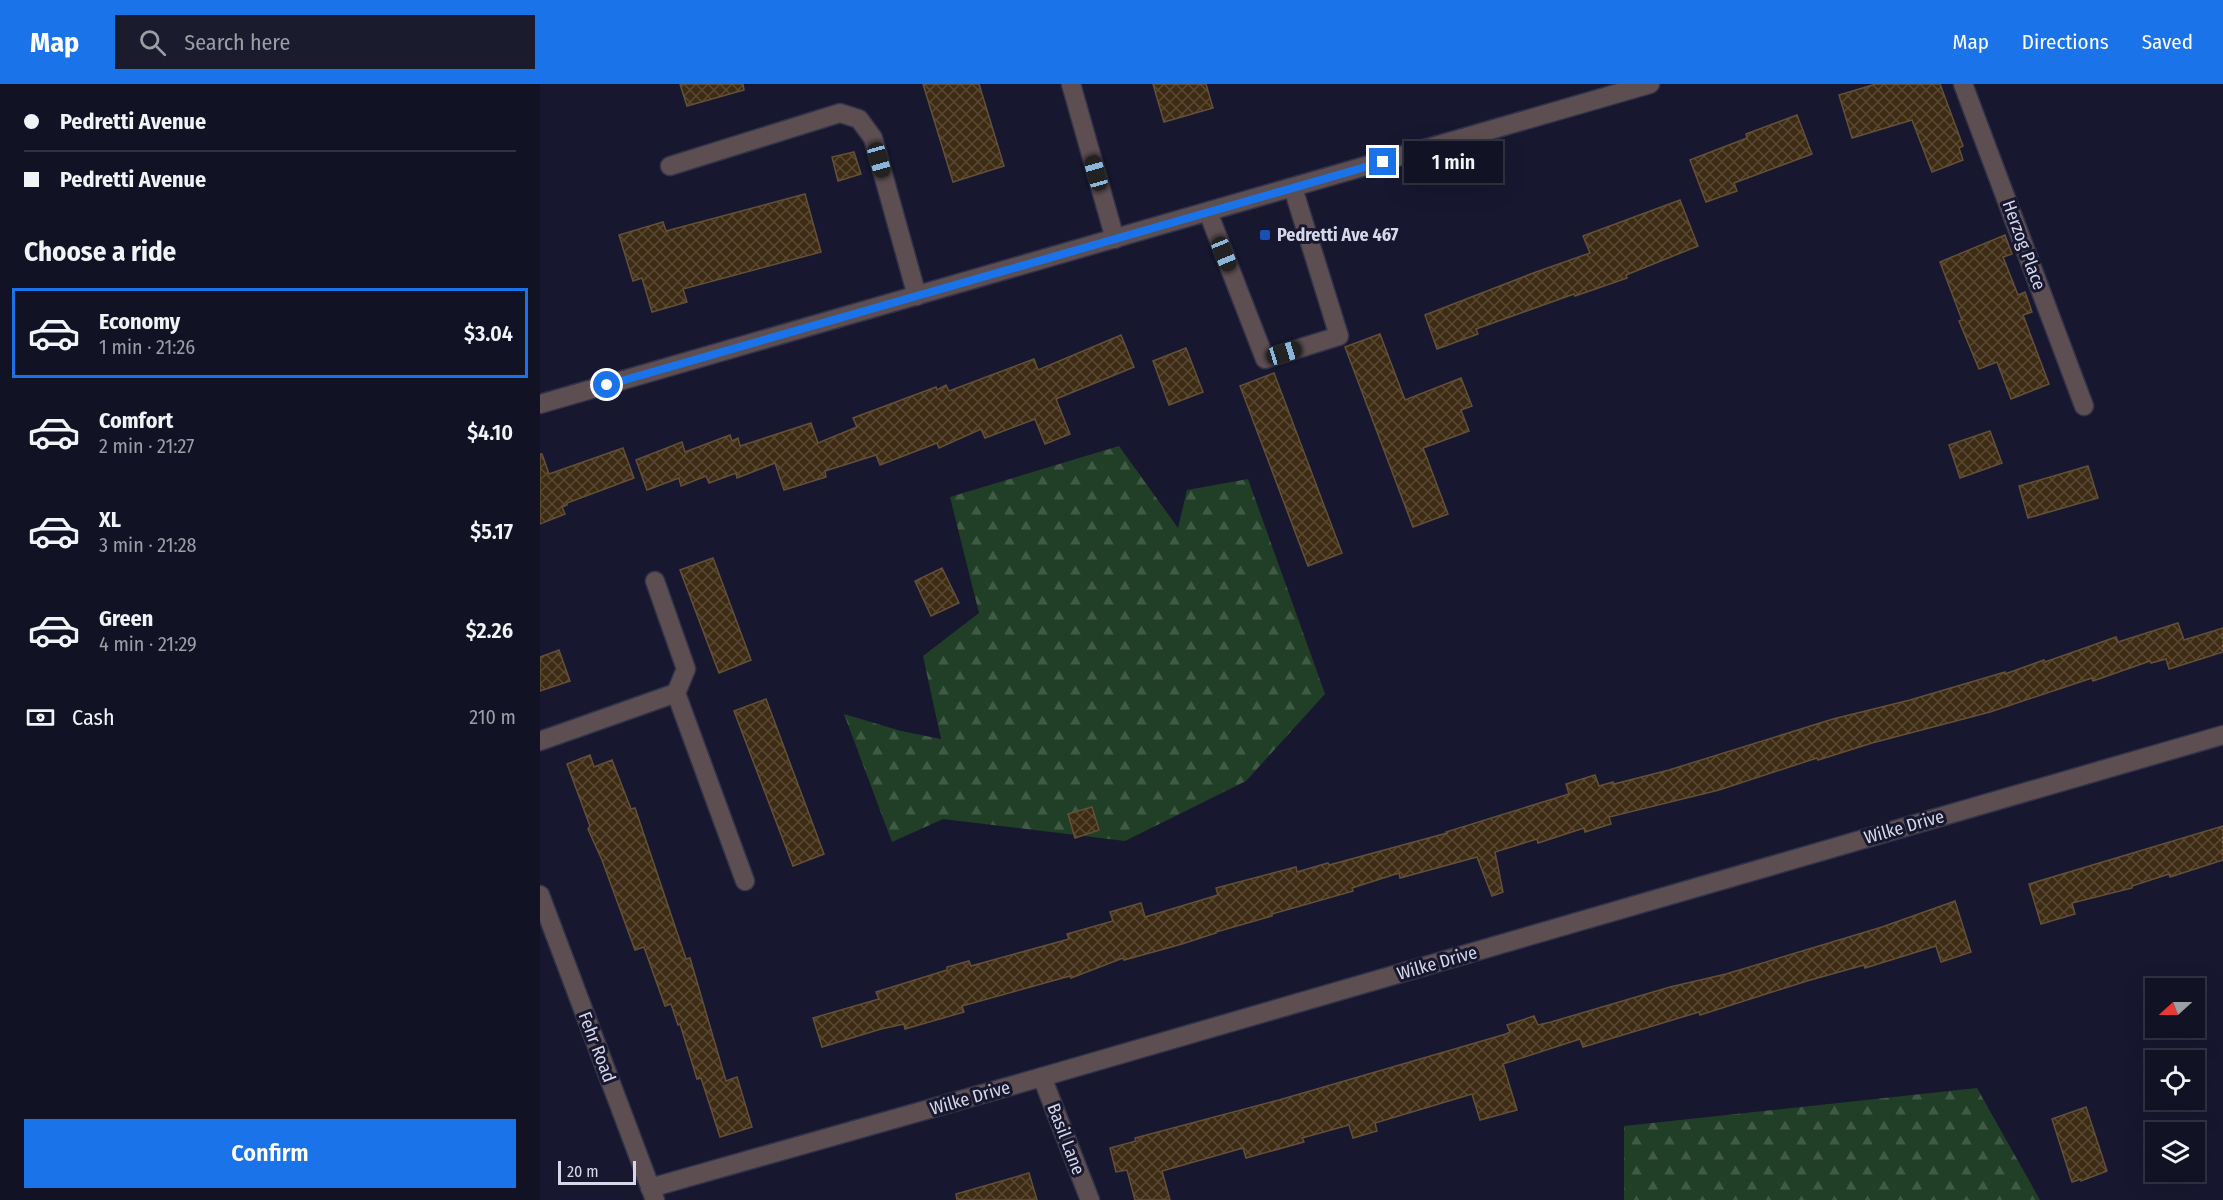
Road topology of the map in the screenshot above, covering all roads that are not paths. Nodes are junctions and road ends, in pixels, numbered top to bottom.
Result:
1 (1071, 84) edge
2 (1650, 84) edge
3 (1964, 84) edge
4 (670, 166) dead end
5 (1293, 188) junction
6 (1208, 212) junction
7 (1115, 239) junction
8 (917, 296) junction
9 (540, 404) edge
10 (2084, 406) dead end
11 (655, 581) dead end
12 (676, 693) junction
13 (2223, 735) edge
14 (540, 741) edge
15 (745, 881) dead end
16 (540, 895) edge
17 (1042, 1077) junction
18 (652, 1194) edge
19 (1090, 1200) edge

1 - 7 street
2 - 5 street
3 - 10 street, Herzog Place
4 - 8 street
5 - 6 street
5 - 6 street
6 - 7 street
7 - 8 street
8 - 9 street
11 - 12 street
12 - 14 street
12 - 15 street
13 - 17 street, Wilke Drive
16 - 18 street, Fehr Road
17 - 18 street, Wilke Drive
17 - 19 street, Basil Lane

